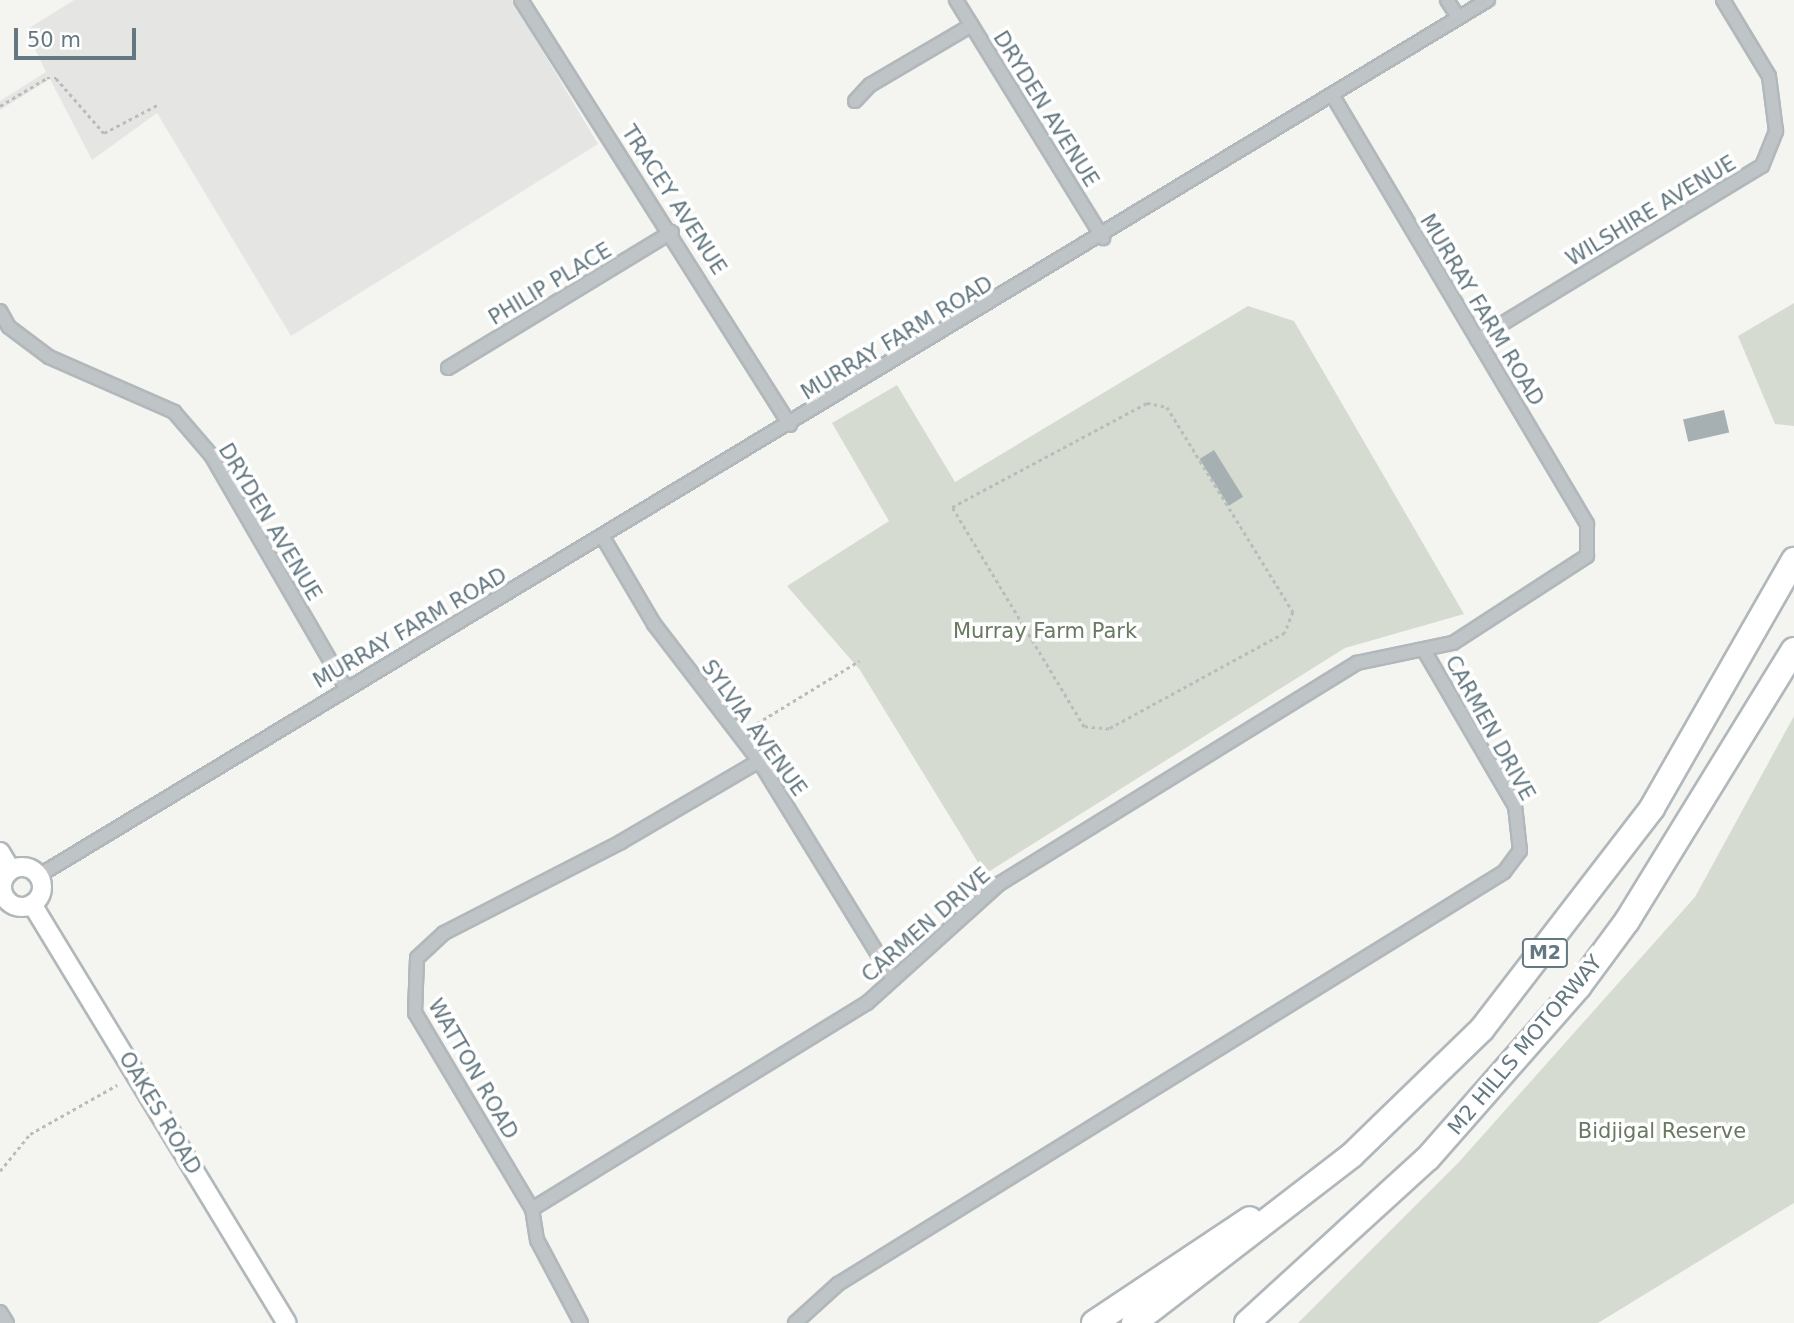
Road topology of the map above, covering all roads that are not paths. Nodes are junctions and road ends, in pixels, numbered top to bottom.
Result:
1 (521, 0) edge
2 (956, 0) edge
3 (1447, 0) edge
4 (1488, 0) edge
5 (1723, 0) edge
6 (1458, 18) junction
7 (972, 25) junction
8 (1334, 98) junction
9 (855, 101) dead end
10 (672, 232) junction
11 (1103, 238) junction
12 (0, 311) edge
13 (1477, 339) junction
14 (448, 368) dead end
15 (790, 425) junction
16 (604, 538) junction
17 (1794, 559) edge
18 (1424, 650) junction
19 (1794, 650) edge
20 (345, 688) junction
21 (759, 761) junction
22 (0, 852) edge
23 (11, 870) junction
24 (38, 876) junction
25 (2, 899) edge
26 (32, 904) junction
27 (893, 979) junction
28 (1352, 1155) junction
29 (531, 1209) junction
30 (0, 1312) edge
31 (7, 1323) edge
32 (288, 1323) edge
33 (581, 1323) edge
34 (795, 1323) edge
35 (1094, 1323) edge
36 (1134, 1323) edge
37 (1247, 1323) edge

1 - 10 street, TRACEY AVENUE
2 - 7 street, DRYDEN AVENUE
3 - 6 street
4 - 6 street
5 - 13 street, WILSHIRE AVENUE
6 - 8 street
7 - 9 street
7 - 11 street, DRYDEN AVENUE
8 - 11 street, MURRAY FARM ROAD
8 - 13 street, MURRAY FARM ROAD
10 - 14 street, PHILIP PLACE
10 - 15 street, TRACEY AVENUE
11 - 15 street, MURRAY FARM ROAD
12 - 20 street, DRYDEN AVENUE
13 - 18 street, MURRAY FARM ROAD
15 - 16 street, MURRAY FARM ROAD
16 - 20 street, MURRAY FARM ROAD
16 - 21 street, SYLVIA AVENUE
17 - 28 highway, M2 HILLS MOTORWAY / M2
18 - 27 street, CARMEN DRIVE
18 - 34 street, CARMEN DRIVE
19 - 37 highway, M2 HILLS MOTORWAY / M2
20 - 24 street, MURRAY FARM ROAD
21 - 27 street, SYLVIA AVENUE
21 - 29 street, WATTON ROAD
22 - 23 main road
23 - 24 main road
23 - 25 main road
24 - 26 main road
25 - 26 main road
26 - 32 main road, OAKES ROAD
27 - 29 street, CARMEN DRIVE
28 - 35 highway, M2 HILLS MOTORWAY / M2
28 - 36 highway, M2 HILLS MOTORWAY / M2
29 - 33 street, WATTON ROAD
30 - 31 street

